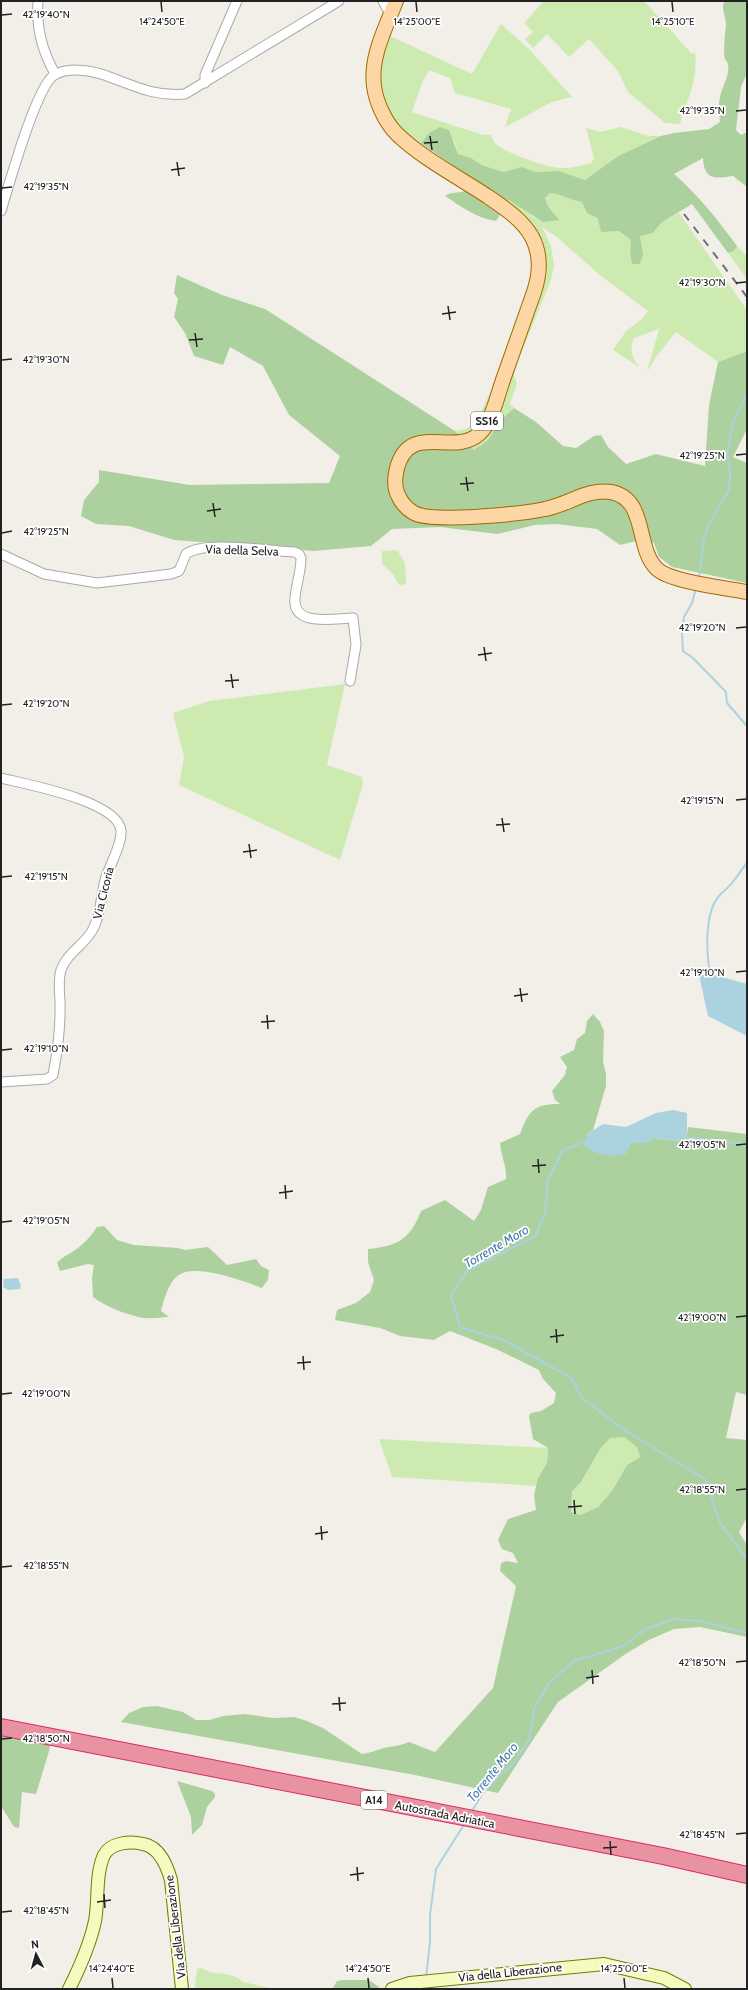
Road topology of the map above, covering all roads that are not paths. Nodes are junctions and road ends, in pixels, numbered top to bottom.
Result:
1 (38, 1) edge
2 (237, 1) edge
3 (339, 1) edge
4 (383, 1) edge
5 (396, 1) edge
6 (389, 19) junction
7 (55, 74) junction
8 (205, 83) junction
9 (1, 211) edge
10 (1, 554) edge
11 (747, 592) edge
12 (350, 681) dead end
13 (1, 778) edge
14 (1, 1082) edge
15 (1, 1718) edge
16 (1, 1728) edge
17 (747, 1864) edge
18 (747, 1875) edge
19 (69, 1989) edge
20 (182, 1989) edge
21 (392, 1989) edge
22 (686, 1989) edge

1 - 7 street
2 - 8 street
3 - 8 street
4 - 6 street
5 - 6 main road, SS16
6 - 11 main road, SS16
7 - 8 street
7 - 9 street
10 - 12 street, Via della Selva
13 - 14 street, Via Cicoria
15 - 17 highway, Autostrada Adriatica / A14
16 - 18 highway, Autostrada Adriatica / A14
19 - 20 street, Via della Liberazione
21 - 22 street, Via della Liberazione

